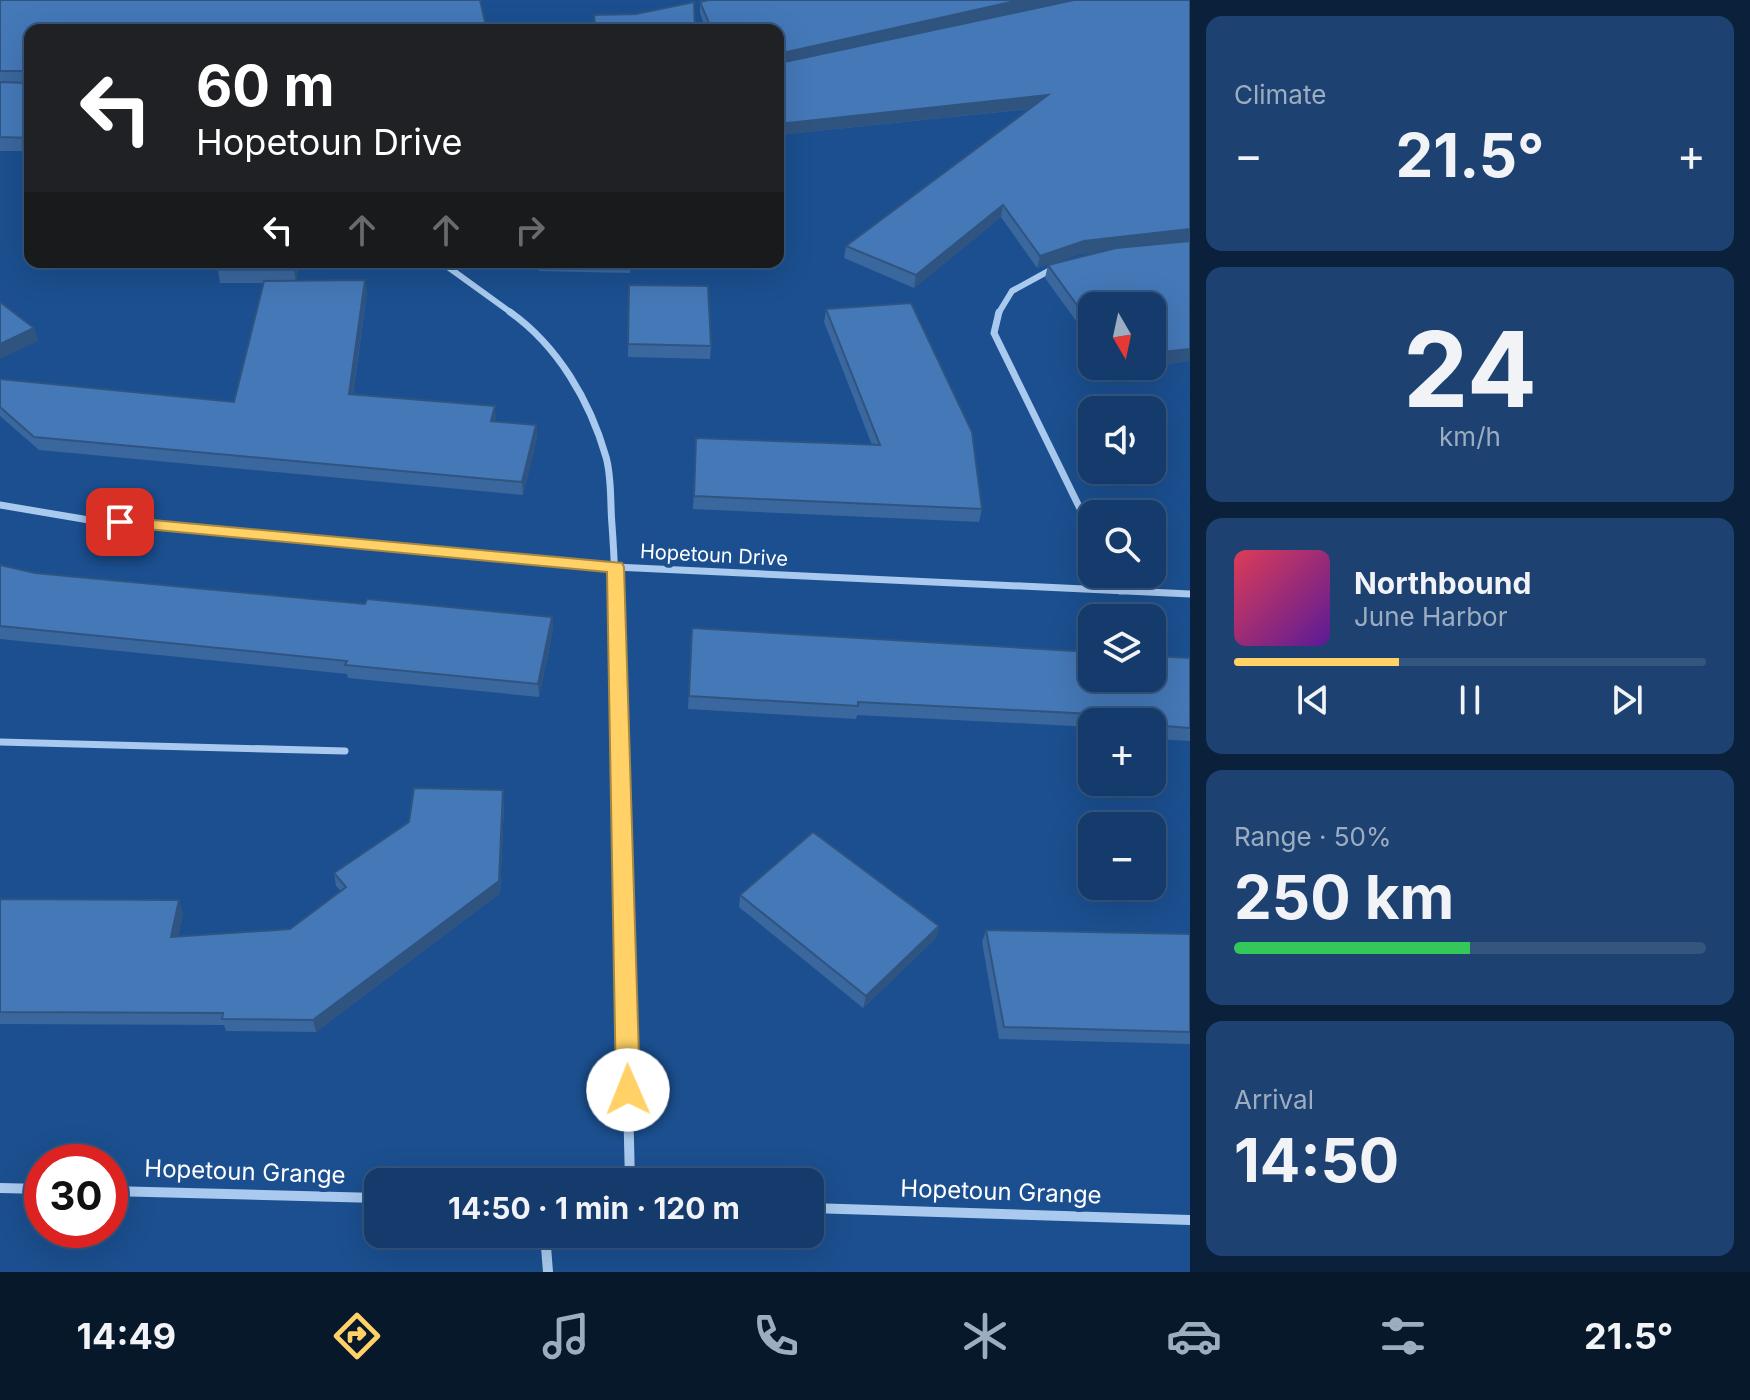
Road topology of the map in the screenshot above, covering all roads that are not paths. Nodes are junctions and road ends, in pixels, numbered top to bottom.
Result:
1 (1058, 266) edge
2 (449, 268) edge
3 (1078, 504) edge
4 (0, 505) edge
5 (615, 567) junction
6 (1119, 588) edge
7 (1120, 591) junction
8 (1190, 594) edge
9 (0, 742) edge
10 (345, 751) dead end
11 (630, 1168) edge
12 (0, 1188) edge
13 (24, 1189) edge
14 (128, 1191) edge
15 (364, 1198) edge
16 (824, 1208) edge
17 (1190, 1220) edge
18 (546, 1248) edge
19 (548, 1272) edge

1 - 3 street
2 - 5 street
4 - 5 street, Hopetoun Drive
5 - 7 street, Hopetoun Drive
5 - 11 street
6 - 7 street
7 - 8 street, Hopetoun Drive
9 - 10 lane
12 - 13 street
14 - 15 street, Hopetoun Grange
16 - 17 street, Hopetoun Grange
18 - 19 street

